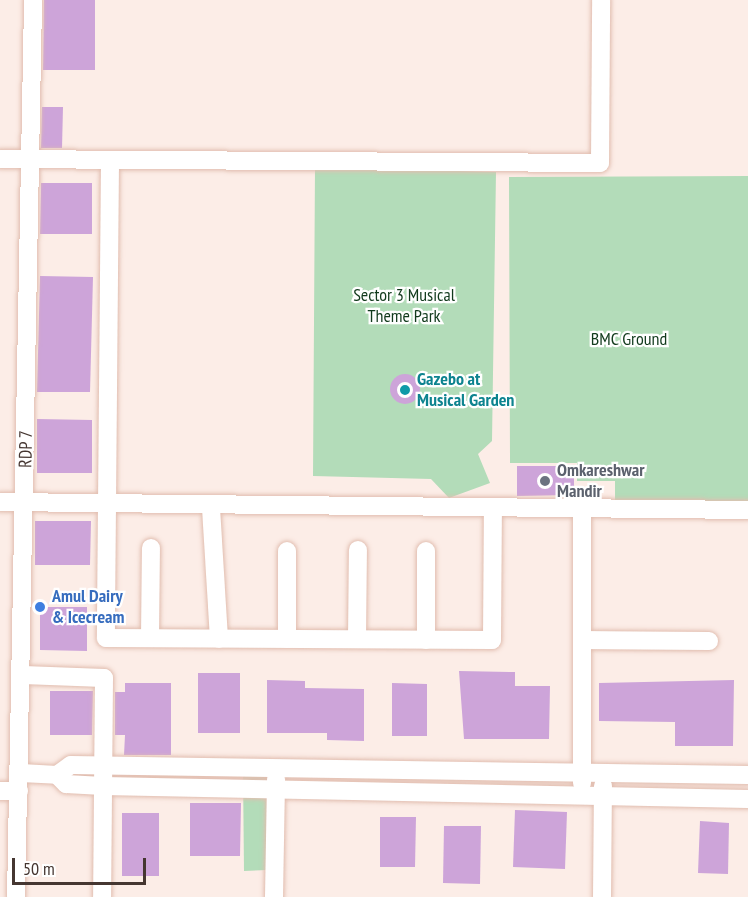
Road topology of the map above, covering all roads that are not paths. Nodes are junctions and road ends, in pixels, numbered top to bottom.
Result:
1 (33, 0) edge
2 (601, 0) edge
3 (0, 159) edge
4 (31, 159) junction
5 (110, 161) junction
6 (0, 502) edge
7 (25, 502) junction
8 (107, 507) junction
9 (211, 508) junction
10 (493, 509) junction
11 (582, 509) junction
12 (748, 510) edge
13 (151, 548) dead end
14 (358, 549) dead end
15 (287, 551) dead end
16 (426, 551) dead end
17 (150, 638) junction
18 (219, 639) junction
19 (287, 639) junction
20 (357, 639) junction
21 (426, 640) junction
22 (582, 640) junction
23 (709, 641) dead end
24 (23, 675) junction
25 (104, 765) junction
26 (276, 768) junction
27 (581, 772) junction
28 (603, 773) junction
29 (57, 775) junction
30 (748, 775) edge
31 (20, 782) junction
32 (103, 786) junction
33 (276, 789) junction
34 (0, 791) edge
35 (582, 797) junction
36 (603, 797) junction
37 (748, 799) edge
38 (16, 897) edge
39 (102, 897) edge
40 (274, 897) edge
41 (602, 897) edge

1 - 4 street, RDP 7
2 - 5 street
3 - 4 street
4 - 5 street
4 - 7 street, RDP 7
5 - 8 street
6 - 7 street
7 - 8 street
7 - 24 street, RDP 7
8 - 9 street
8 - 17 street
9 - 10 street
9 - 18 street
10 - 11 street
10 - 21 street
11 - 12 street
11 - 22 street
13 - 17 street
14 - 20 street
15 - 19 street
16 - 21 street
17 - 18 street
18 - 19 street
19 - 20 street
20 - 21 street
22 - 23 street
22 - 27 street
24 - 25 street
24 - 31 street, RDP 7
25 - 26 street
25 - 29 street
25 - 32 street
26 - 27 street
26 - 33 street
27 - 28 street
27 - 35 street
28 - 30 street
28 - 36 street
29 - 31 street
29 - 32 street
31 - 34 street
31 - 38 street, RDP 7
32 - 33 street
32 - 39 street
33 - 35 street
33 - 40 street
35 - 36 street
36 - 37 street
36 - 41 street

